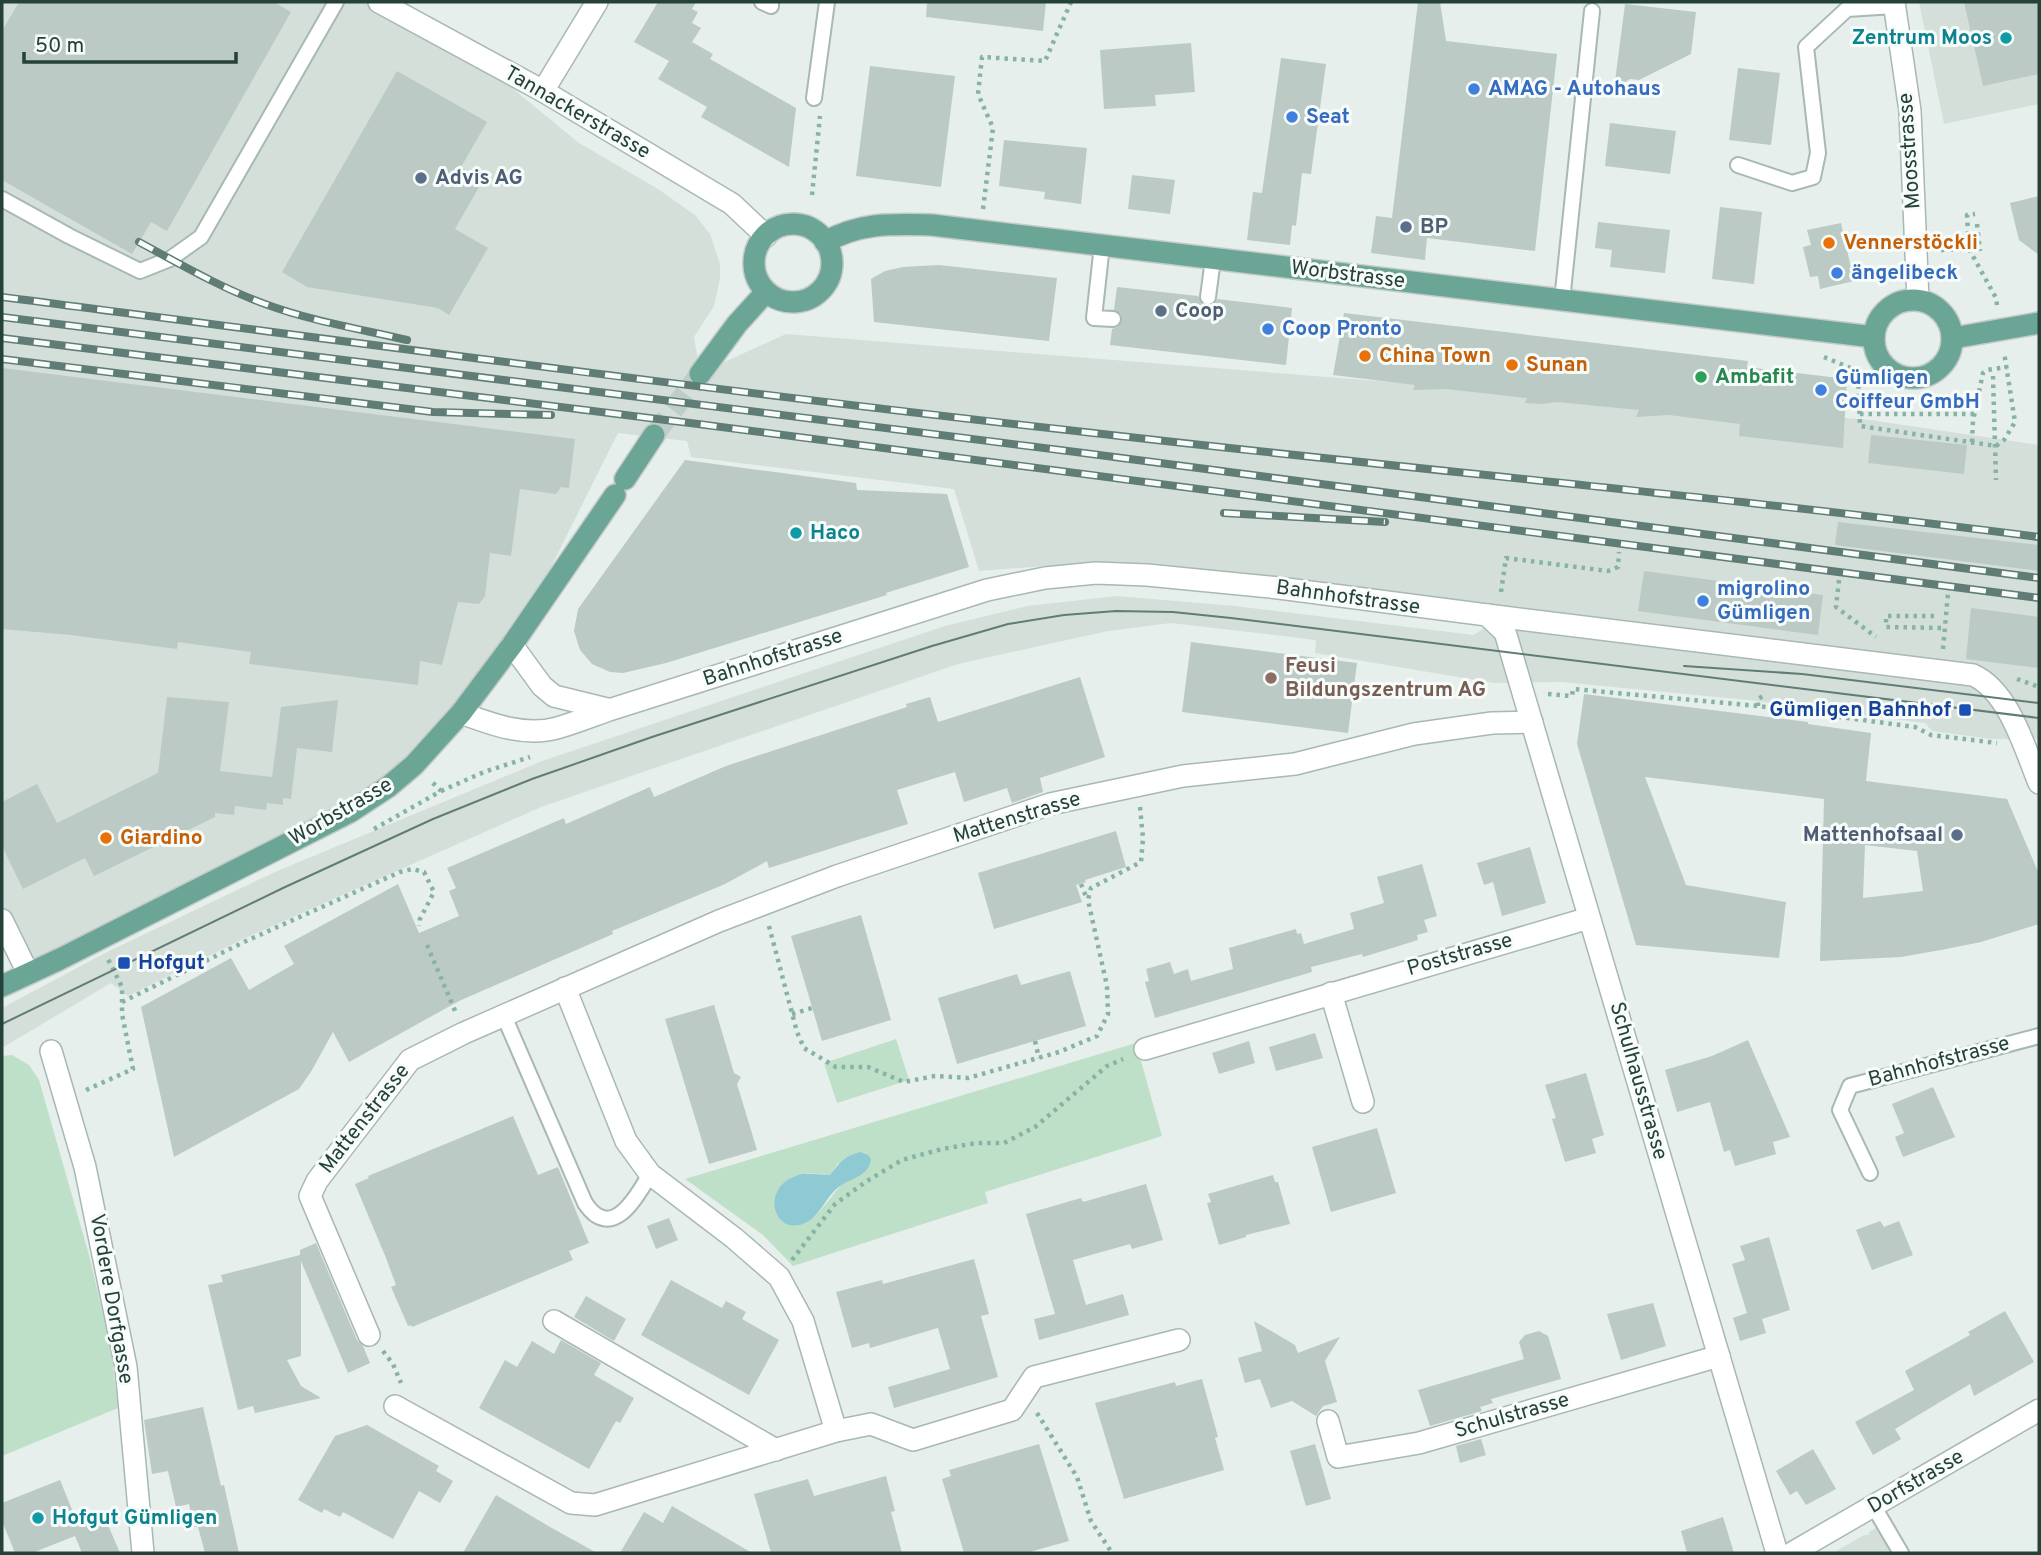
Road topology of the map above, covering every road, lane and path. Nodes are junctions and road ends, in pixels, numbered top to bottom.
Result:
1 (337, 2) edge
2 (379, 2) edge
3 (597, 2) edge
4 (762, 2) edge
5 (771, 2) edge
6 (827, 2) edge
7 (1071, 2) edge
8 (1894, 4) edge
9 (1591, 11) dead end
10 (543, 91) junction
11 (814, 98) joint
12 (1738, 165) dead end
13 (812, 195) dead end
14 (2, 199) edge
15 (1975, 214) dead end
16 (1977, 224) dead end
17 (980, 231) junction
18 (766, 236) junction
19 (825, 242) junction
20 (1102, 245) junction
21 (1969, 249) junction
22 (1936, 250) dead end
23 (1980, 251) dead end
24 (1213, 259) junction
25 (766, 292) junction
26 (1208, 298) dead end
27 (1918, 300) junction
28 (1562, 301) junction
29 (1113, 319) dead end
30 (2039, 323) edge
31 (2001, 330) junction
32 (1874, 337) junction
33 (1953, 338) junction
34 (1822, 356) dead end
35 (2007, 367) dead end
36 (700, 373) tunnel mouth
37 (1993, 376) dead end
38 (2008, 376) dead end
39 (1859, 414) junction
40 (1974, 414) junction
41 (653, 435) tunnel mouth
42 (1972, 442) junction
43 (1996, 446) junction
44 (1996, 480) dead end
45 (1619, 552) dead end
46 (1839, 580) dead end
47 (1948, 593) dead end
48 (1487, 615) junction
49 (1934, 616) dead end
50 (1886, 627) junction
51 (512, 645) junction
52 (1523, 692) junction
53 (1763, 696) dead end
54 (1758, 706) junction
55 (609, 710) junction
56 (1845, 710) dead end
57 (461, 713) junction
58 (1843, 718) junction
59 (1532, 722) junction
60 (2024, 746) junction
61 (2039, 783) edge
62 (1138, 786) junction
63 (1081, 884) dead end
64 (1088, 900) junction
65 (763, 905) junction
66 (1589, 918) junction
67 (2, 920) edge
68 (419, 926) dead end
69 (427, 945) dead end
70 (105, 953) dead end
71 (29, 972) junction
72 (2, 986) edge
73 (565, 988) junction
74 (1331, 993) junction
75 (122, 1002) junction
76 (812, 1008) dead end
77 (792, 1014) junction
78 (504, 1016) junction
79 (464, 1033) junction
80 (2039, 1036) edge
81 (1035, 1041) dead end
82 (1146, 1049) joint
83 (51, 1051) dead end
84 (1039, 1058) junction
85 (66, 1099) junction
86 (1363, 1102) dead end
87 (1870, 1173) dead end
88 (650, 1174) junction
89 (779, 1277) junction
90 (554, 1321) dead end
91 (369, 1335) dead end
92 (1179, 1340) dead end
93 (1719, 1356) junction
94 (393, 1364) dead end
95 (401, 1384) dead end
96 (1025, 1392) junction
97 (395, 1406) dead end
98 (2039, 1410) edge
99 (1328, 1421) dead end
100 (836, 1432) junction
101 (776, 1450) junction
102 (1874, 1507) junction
103 (143, 1553) edge
104 (1112, 1553) edge
105 (1777, 1553) edge
106 (1792, 1553) edge
107 (1901, 1553) edge

1 - 14 lane
2 - 10 street, Tannackerstrasse
3 - 10 street
4 - 5 lane
6 - 11 lane
7 - 17 path
8 - 12 lane
8 - 27 street, Moosstrasse
9 - 28 lane
10 - 18 street, Tannackerstrasse
11 - 13 path
15 - 21 path
16 - 23 path
17 - 19 main road, Worbstrasse
17 - 20 main road, Worbstrasse
18 - 19 main road
18 - 25 main road
19 - 25 main road
20 - 24 main road, Worbstrasse
20 - 29 lane
21 - 22 path
21 - 31 path
24 - 26 lane
24 - 28 main road, Worbstrasse
25 - 36 main road
27 - 32 main road
27 - 33 main road
28 - 32 main road, Worbstrasse
30 - 31 main road
31 - 33 main road
32 - 33 main road
34 - 39 path
35 - 40 path
37 - 43 path
38 - 43 path
39 - 40 path
39 - 42 path
40 - 42 path
41 - 51 main road, Worbstrasse
42 - 43 path
43 - 44 path
45 - 48 path
46 - 50 path
47 - 50 path
48 - 52 street, Schulhausstrasse
48 - 55 street, Bahnhofstrasse
48 - 60 street, Bahnhofstrasse
49 - 50 path
51 - 55 street
51 - 57 main road, Worbstrasse
52 - 54 path
52 - 59 street, Schulhausstrasse
53 - 54 path
54 - 58 path
55 - 57 street, Bahnhofstrasse
56 - 58 path
57 - 71 main road, Worbstrasse
58 - 60 path
59 - 62 street, Mattenstrasse
59 - 66 street, Schulhausstrasse
60 - 61 street, Bahnhofstrasse
62 - 64 path
62 - 65 street, Mattenstrasse
63 - 64 path
64 - 84 path
65 - 73 street, Mattenstrasse
65 - 77 path
66 - 74 street, Poststrasse
66 - 93 street, Schulhausstrasse
67 - 71 street
68 - 75 path
69 - 79 path
70 - 75 path
71 - 72 main road, Worbstrasse
73 - 78 street, Mattenstrasse
73 - 88 street
74 - 82 street, Poststrasse
74 - 86 street
75 - 85 path
76 - 77 path
77 - 84 path
78 - 79 street, Mattenstrasse
78 - 88 lane
79 - 91 street, Mattenstrasse
80 - 87 lane, Bahnhofstrasse
81 - 84 path
82 - 89 path
83 - 85 street, Vordere Dorfgasse
85 - 103 street, Vordere Dorfgasse
88 - 89 street
89 - 100 street
90 - 101 street
92 - 96 street
93 - 99 street, Schulstrasse
93 - 105 street, Schulhausstrasse
94 - 95 path
96 - 100 street
96 - 104 path
97 - 101 street
98 - 102 street, Dorfstrasse
100 - 101 street
102 - 106 street, Dorfstrasse
102 - 107 lane

